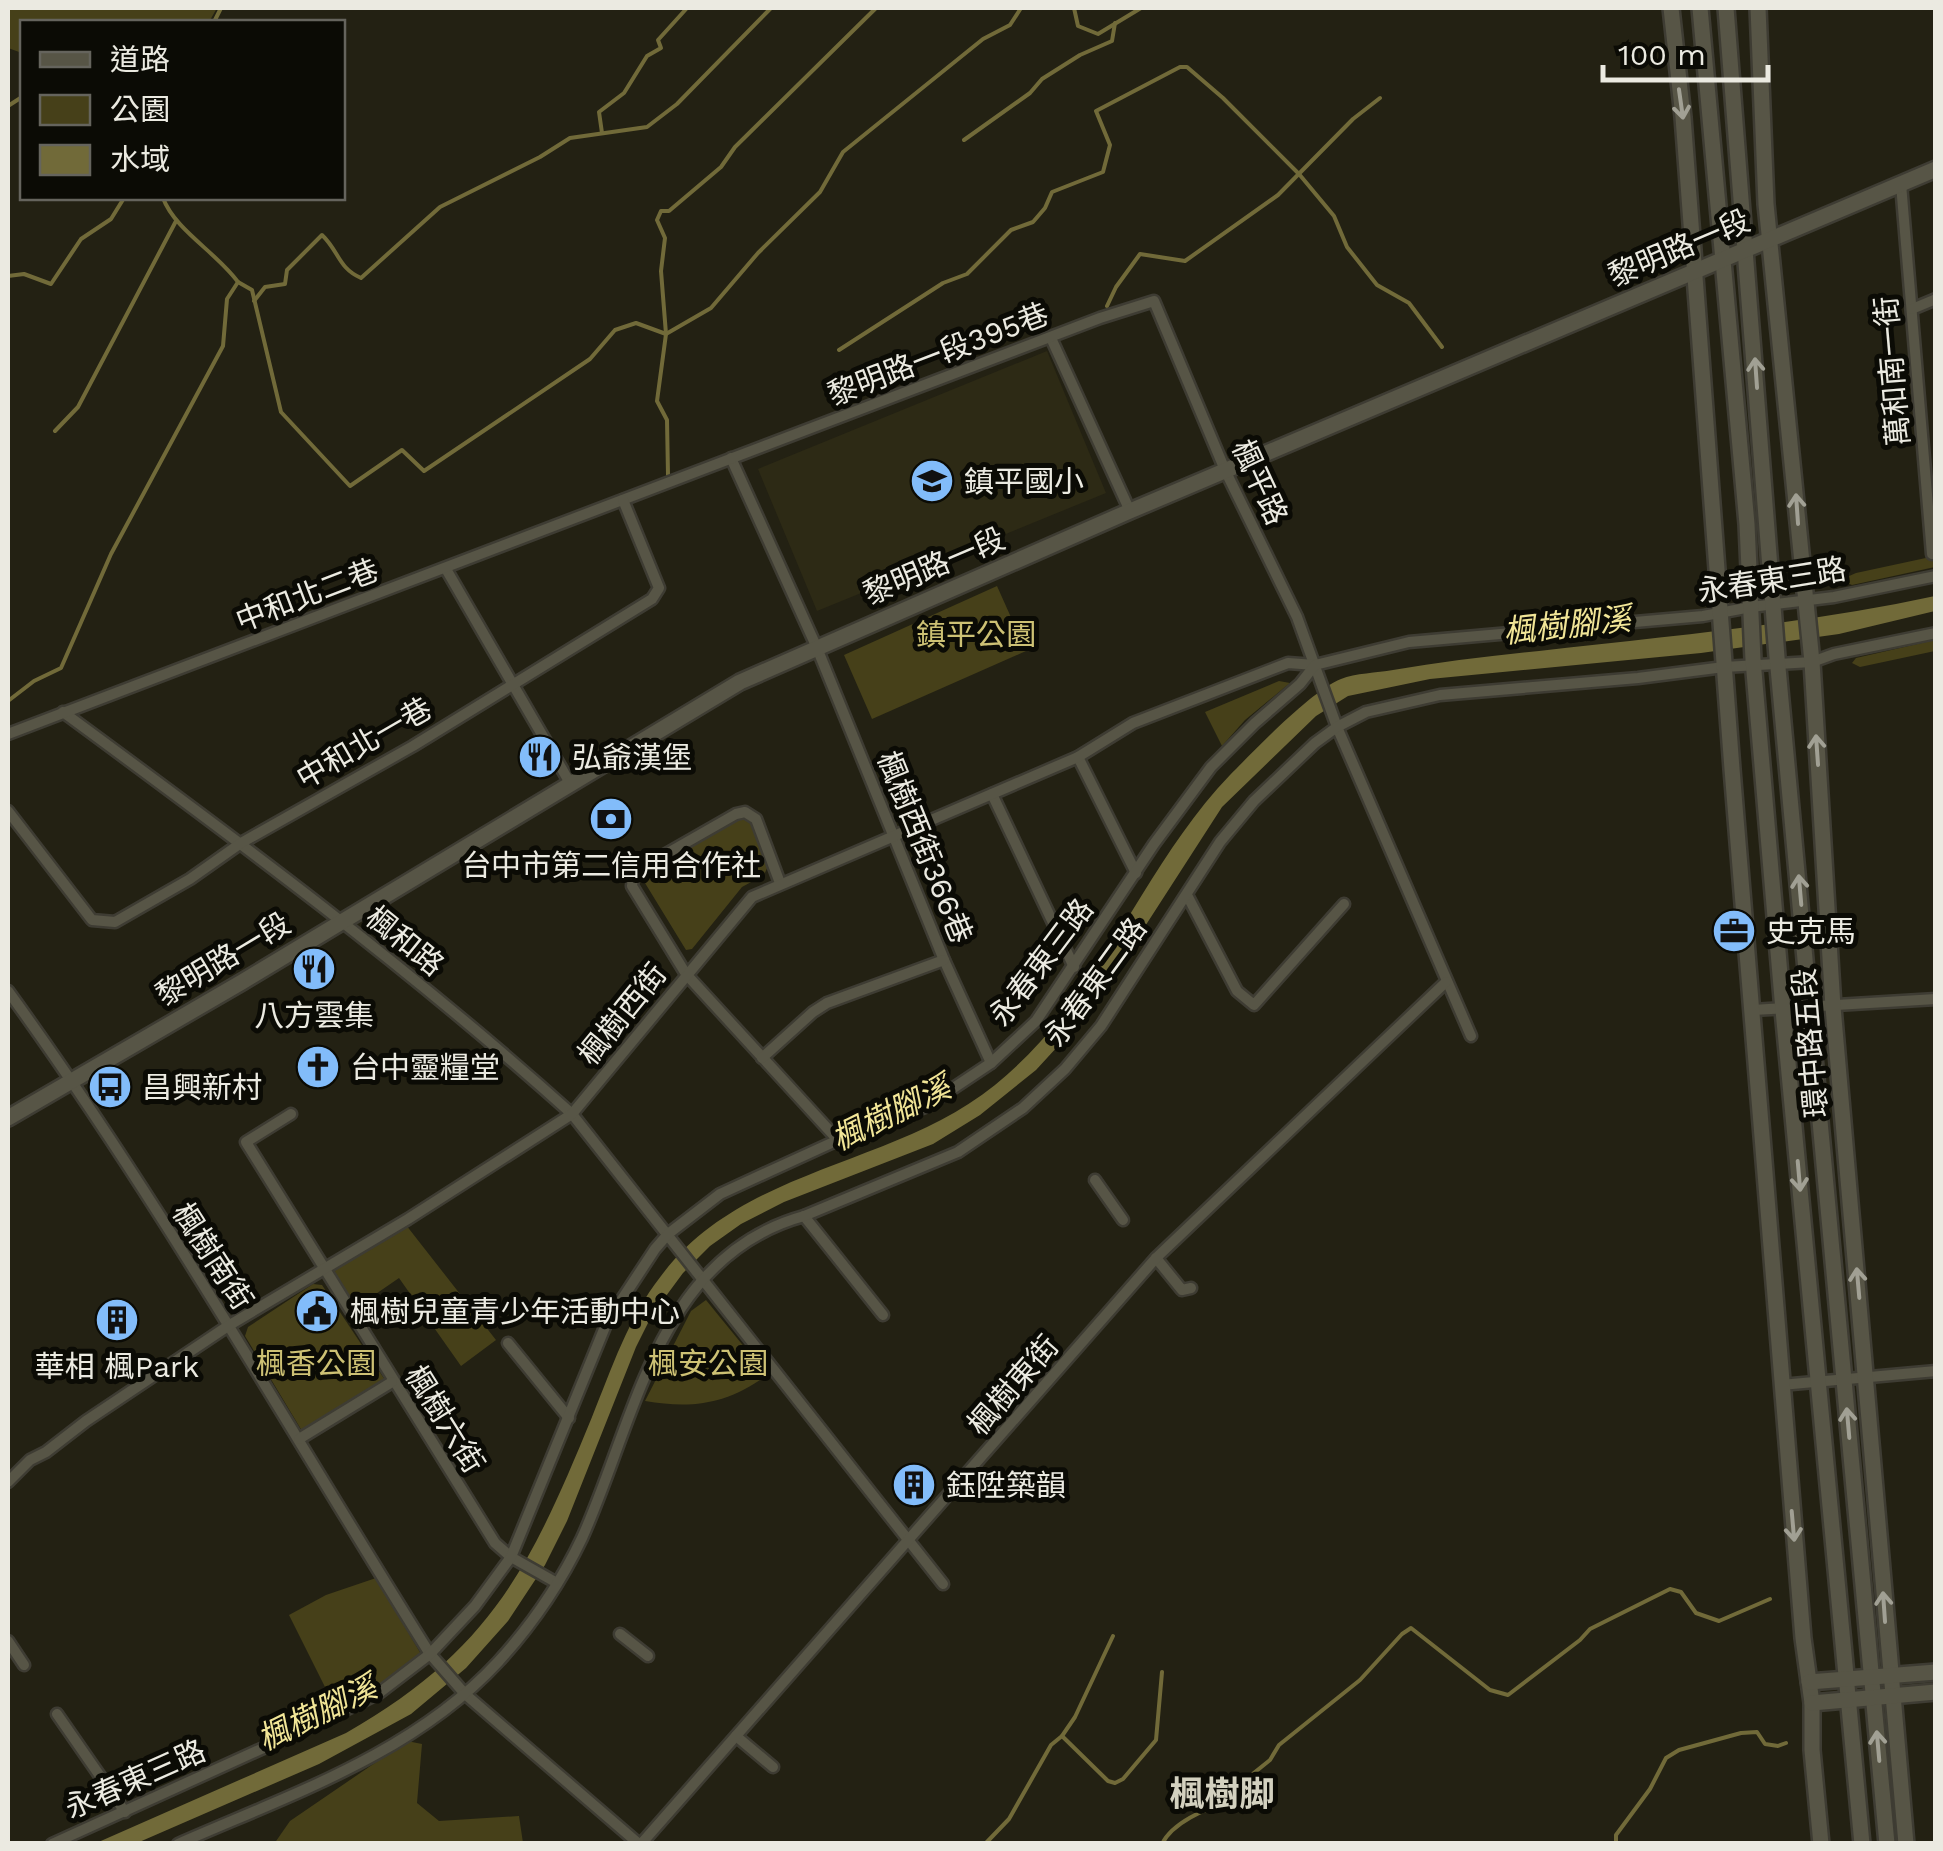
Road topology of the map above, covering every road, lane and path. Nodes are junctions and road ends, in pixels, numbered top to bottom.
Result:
1 (1671, 8) edge
2 (1700, 8) edge
3 (1726, 8) edge
4 (1758, 8) edge
5 (1936, 168) edge
6 (1901, 184) junction
7 (1770, 239) junction
8 (1745, 249) junction
9 (1722, 258) junction
10 (1694, 272) junction
11 (1936, 298) edge
12 (1912, 308) junction
13 (1158, 309) joint
14 (1051, 338) junction
15 (731, 458) junction
16 (1225, 470) junction
17 (623, 500) junction
18 (1130, 511) junction
19 (1932, 554) dead end
20 (446, 569) junction
21 (1936, 576) edge
22 (1806, 603) junction
23 (1774, 607) junction
24 (1752, 610) junction
25 (1721, 614) junction
26 (1936, 633) edge
27 (816, 648) junction
28 (1812, 659) junction
29 (1778, 661) junction
30 (1754, 663) junction
31 (1724, 664) junction
32 (1316, 671) junction
33 (511, 684) junction
34 (63, 712) junction
35 (1337, 727) junction
36 (8, 734) edge
37 (1078, 757) junction
38 (570, 783) junction
39 (992, 794) junction
40 (8, 811) edge
41 (894, 837) junction
42 (241, 844) junction
43 (1136, 874) junction
44 (780, 883) junction
45 (1187, 895) junction
46 (1344, 904) dead end
47 (340, 920) junction
48 (944, 960) junction
49 (1074, 967) junction
50 (686, 974) junction
51 (1446, 982) junction
52 (8, 991) edge
53 (1936, 999) edge
54 (1833, 1007) junction
55 (1810, 1008) junction
56 (1753, 1010) junction
57 (1783, 1010) junction
58 (1470, 1036) dead end
59 (762, 1058) junction
60 (991, 1063) junction
61 (72, 1082) junction
62 (291, 1114) dead end
63 (572, 1114) junction
64 (8, 1118) edge
65 (838, 1140) junction
66 (1095, 1180) dead end
67 (804, 1216) junction
68 (1123, 1220) dead end
69 (668, 1234) junction
70 (1156, 1258) junction
71 (324, 1270) junction
72 (702, 1280) junction
73 (1191, 1288) dead end
74 (883, 1315) dead end
75 (228, 1326) junction
76 (508, 1344) dead end
77 (1936, 1371) edge
78 (1866, 1376) junction
79 (1844, 1381) junction
80 (392, 1382) junction
81 (1818, 1384) junction
82 (1781, 1385) junction
83 (569, 1418) junction
84 (299, 1439) junction
85 (8, 1482) edge
86 (909, 1541) junction
87 (511, 1558) junction
88 (556, 1583) junction
89 (943, 1584) dead end
90 (620, 1634) dead end
91 (8, 1641) edge
92 (430, 1654) junction
93 (648, 1656) dead end
94 (24, 1665) dead end
95 (1936, 1672) edge
96 (1890, 1676) junction
97 (1872, 1678) junction
98 (1846, 1680) junction
99 (1810, 1682) junction
100 (1936, 1692) edge
101 (465, 1694) junction
102 (1892, 1696) junction
103 (1873, 1698) junction
104 (1848, 1700) junction
105 (1812, 1703) junction
106 (57, 1714) dead end
107 (736, 1736) junction
108 (773, 1767) dead end
109 (125, 1812) junction
110 (52, 1844) edge
111 (178, 1844) edge
112 (640, 1844) edge
113 (1821, 1844) edge
114 (1862, 1844) edge
115 (1887, 1844) edge
116 (1906, 1844) edge

1 -> 10 street, 環中路五段
2 - 9 street, 環中路五段
3 - 8 street, 環中路五段
4 - 7 street, 環中路五段
5 - 6 street, 黎明路一段
6 - 7 street, 黎明路一段
6 - 12 street, 萬和南一街
7 - 8 street, 黎明路一段
22 -> 7 street, 環中路五段
8 - 9 street, 黎明路一段
23 -> 8 street, 環中路五段
9 - 10 street, 黎明路一段
9 - 24 street, 環中路五段
10 - 16 street, 黎明路一段
10 - 25 street, 環中路五段
11 - 12 street
12 - 19 street, 萬和南一街
13 - 14 street, 黎明路一段395巷
13 - 16 street, 楓平路
14 - 15 street, 黎明路一段395巷
14 - 18 street
15 - 17 street, 黎明路一段395巷
15 - 27 street
16 - 18 street, 黎明路一段
16 - 32 street, 楓平路
17 - 20 street, 中和北二巷
17 - 33 street, 中和北一巷
18 - 27 street, 黎明路一段
20 - 33 street
20 - 34 street, 中和北二巷
21 - 22 street, 永春東三路
22 - 23 street, 永春東三路
22 - 28 street, 環中路五段
23 - 24 street, 永春東三路
23 - 29 street, 環中路五段
24 - 25 street, 永春東三路
24 - 30 street, 環中路五段
25 - 31 street, 環中路五段
25 - 32 street, 永春東三路
26 - 28 street, 永春東二路
27 - 38 street, 黎明路一段
27 - 41 street, 楓樹西街366巷
28 - 29 street, 永春東二路
54 -> 28 street, 環中路五段
29 - 30 street, 永春東二路
55 -> 29 street, 環中路五段
30 - 31 street, 永春東二路
30 - 57 street, 環中路五段
31 - 35 street, 永春東二路
31 - 56 street, 環中路五段
32 - 35 street, 楓平路
32 - 37 street, 楓樹西街
32 - 43 street, 永春東三路
33 - 38 street
33 - 42 street, 中和北一巷
34 - 36 street, 中和北二巷
34 - 42 street, 楓和路
35 - 45 street, 永春東二路
35 - 51 street
37 - 39 street, 楓樹西街
37 - 43 street
38 - 47 street, 黎明路一段
39 - 41 street, 楓樹西街
39 - 49 street
40 - 42 street, 中和北一巷
41 - 44 street, 楓樹西街
41 - 48 street, 楓樹西街366巷
42 - 47 street, 楓和路
43 - 49 street, 永春東三路
44 - 50 street, 楓樹西街
44 - 50 street
45 - 46 street
45 - 67 street, 永春東二路
47 - 61 street, 黎明路一段
47 - 63 street, 楓和路
48 - 59 street
48 - 60 street, 楓樹西街366巷
49 - 60 street, 永春東三路
50 - 59 street
50 - 63 street, 楓樹西街
51 - 58 street
51 - 70 street, 楓樹東街
52 - 61 street, 楓樹南街
53 - 54 street
54 - 55 street
78 -> 54 street, 環中路五段
55 - 57 street
55 - 79 street, 環中路五段
56 - 57 street
56 - 82 street, 環中路五段
57 -> 81 street, 環中路五段
59 - 65 street
60 - 65 street, 永春東三路
61 - 64 street, 黎明路一段
61 - 75 street, 楓樹南街
62 - 71 street, 楓樹六街
63 - 69 street, 楓和路
63 - 71 street, 楓樹西街
65 - 69 street, 永春東三路
66 - 68 street
67 - 72 street, 永春東二路
67 - 74 street
69 - 72 street, 楓和路
69 - 83 street, 永春東三路
70 - 73 street
70 - 86 street, 楓樹東街
71 - 75 street, 楓樹西街
71 - 80 street, 楓樹六街
72 - 86 street
72 - 88 street, 永春東二路
75 - 84 street, 楓樹南街
75 - 85 street, 楓樹西街
76 - 83 street
77 - 78 street
78 - 79 street
96 -> 78 street, 環中路五段
79 - 81 street
97 -> 79 street, 環中路五段
80 - 84 street
80 - 87 street, 楓樹六街
81 - 82 street
81 - 98 street, 環中路五段
82 -> 99 street, 環中路五段
83 - 87 street, 永春東三路
84 - 92 street, 楓樹南街
86 - 89 street
86 - 107 street, 楓樹東街
87 - 88 street
87 - 92 street, 永春東三路
88 - 101 street, 永春東二路
90 - 93 street
91 - 94 street
92 - 101 street, 楓樹南街
92 - 109 street, 永春東三路
95 - 96 street
96 - 97 street
96 - 102 street, 環中路五段
97 - 98 street
97 - 103 street, 環中路五段
98 - 99 street
98 - 104 street, 環中路五段
99 - 105 street, 環中路五段
100 - 102 street
101 - 111 street, 永春東二路
101 - 112 street
102 - 103 street
102 - 116 street, 環中路五段
103 - 104 street
115 -> 103 street, 環中路五段
104 - 105 street
104 - 114 street, 環中路五段
105 - 113 street, 環中路五段
106 - 109 street
107 - 108 street
107 - 112 street, 楓樹東街
109 - 110 street, 永春東三路

